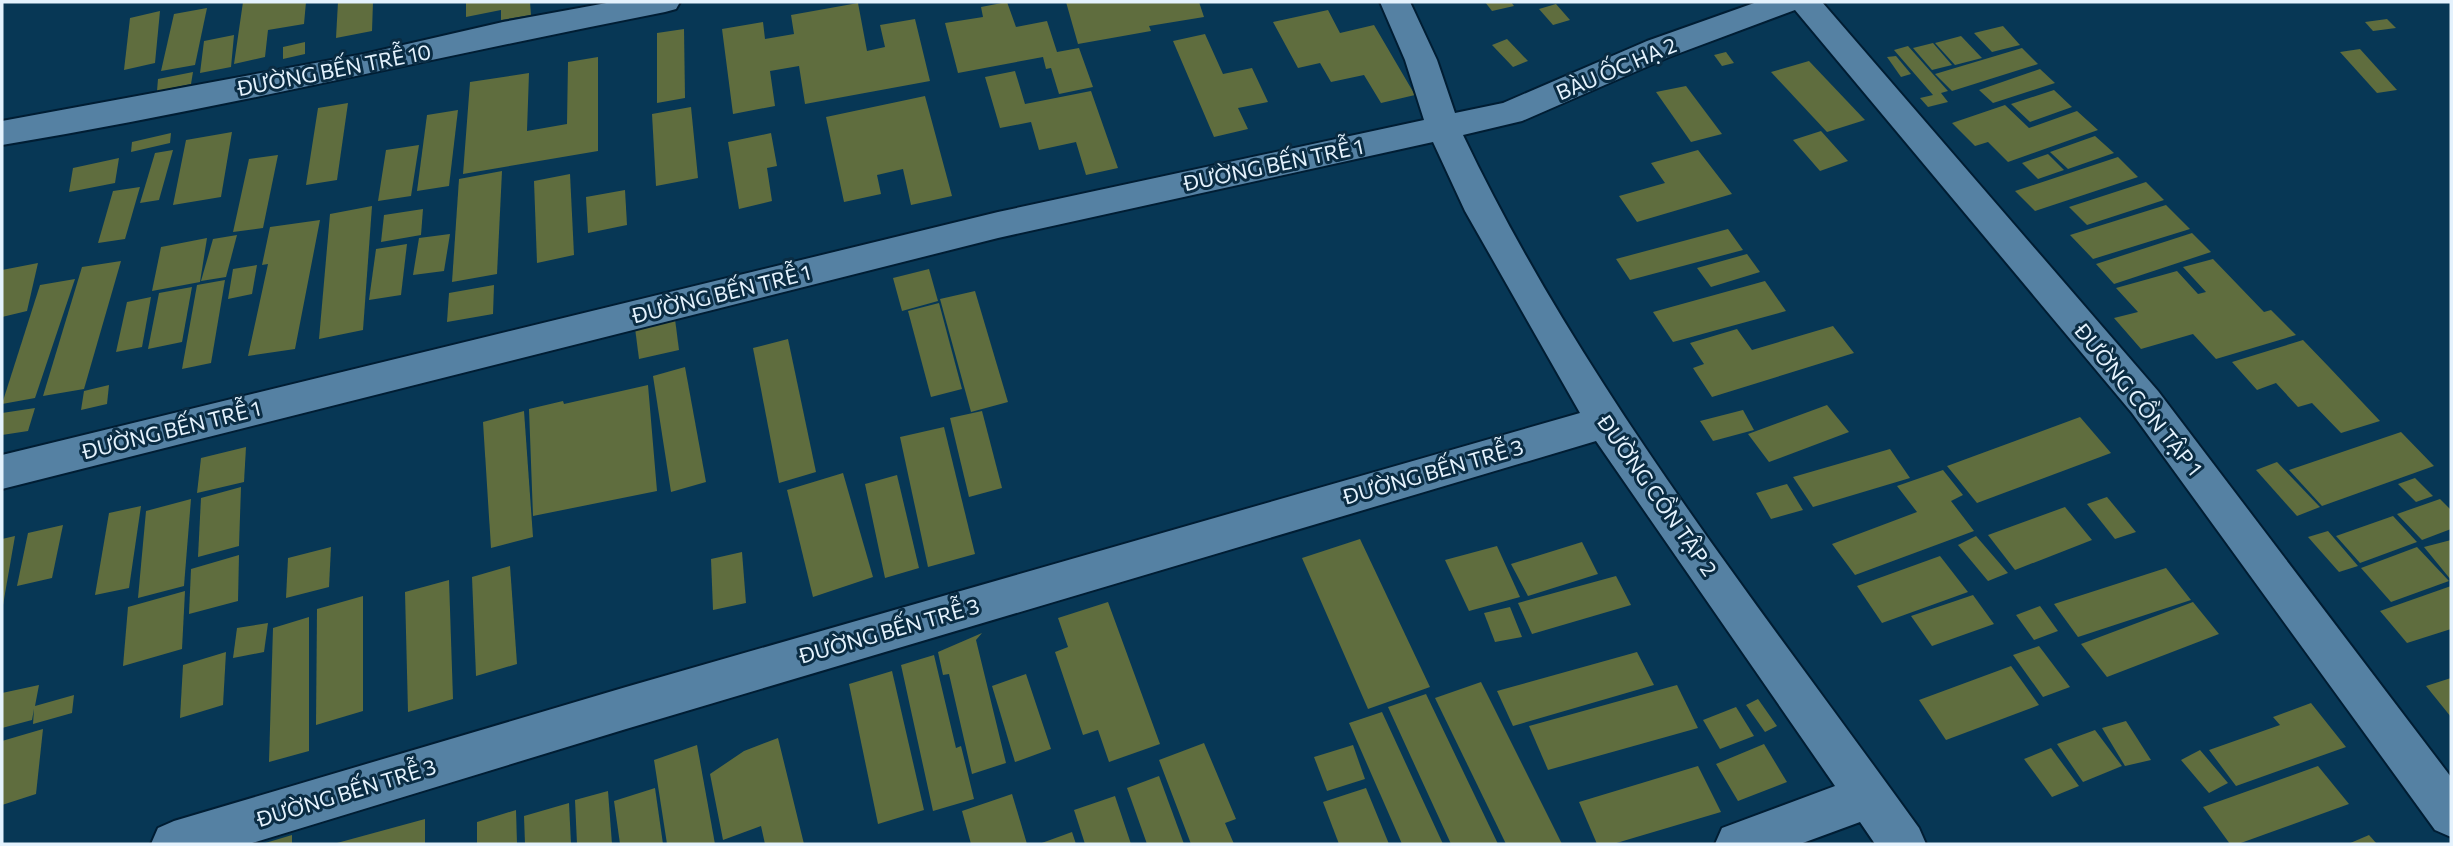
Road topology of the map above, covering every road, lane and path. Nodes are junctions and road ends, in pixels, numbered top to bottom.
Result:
1 (665, 2) edge
2 (1395, 2) edge
3 (1698, 2) edge
4 (1787, 2) edge
5 (1805, 2) edge
6 (1718, 26) junction
7 (1443, 127) junction
8 (2, 133) edge
9 (1605, 422) junction
10 (2, 472) edge
11 (1869, 796) junction
12 (2451, 814) edge
13 (174, 844) edge
14 (1738, 844) edge
15 (1903, 844) edge

1 - 8 street, ĐƯỜNG BẾN TRỄ 10
2 - 7 street
3 - 6 street
4 - 6 street, BÀU ỐC HẠ 2
5 - 12 street, ĐƯỜNG CỒN TẬP 1
6 - 7 street, BÀU ỐC HẠ 2
7 - 9 street, ĐƯỜNG CỒN TẬP 2
7 - 10 street, ĐƯỜNG BẾN TRỄ 1
9 - 11 street, ĐƯỜNG CỒN TẬP 2
9 - 13 street, ĐƯỜNG BẾN TRỄ 3
11 - 14 street
11 - 15 street, ĐƯỜNG CỒN TẬP 2

